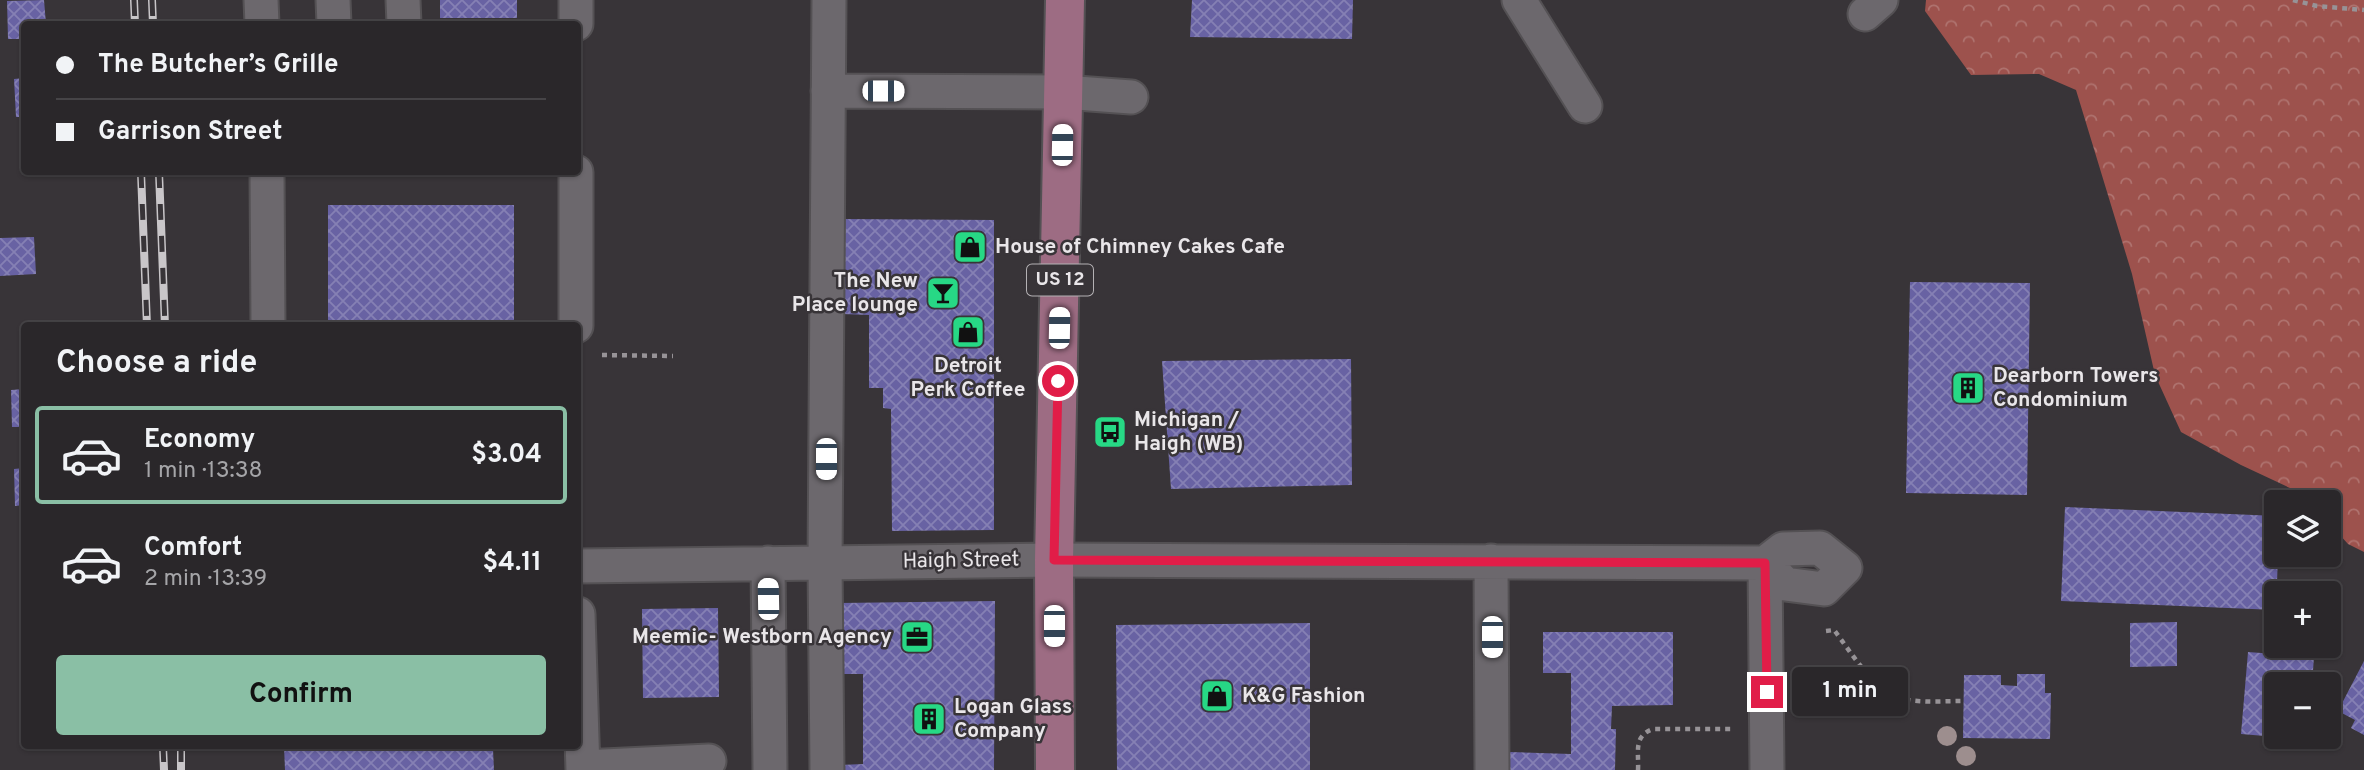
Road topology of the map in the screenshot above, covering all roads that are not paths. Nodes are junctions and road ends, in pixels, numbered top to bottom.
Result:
1 (261, 0) edge
2 (333, 0) edge
3 (403, 0) edge
4 (576, 0) edge
5 (829, 0) edge
6 (1065, 0) edge
7 (1519, 0) edge
8 (262, 21) edge
9 (334, 21) edge
10 (404, 21) edge
11 (576, 21) edge
12 (828, 91) junction
13 (1063, 92) junction
14 (1132, 97) dead end
15 (1585, 106) dead end
16 (267, 175) edge
17 (576, 175) edge
18 (268, 322) edge
19 (576, 322) edge
20 (1054, 560) junction
21 (1491, 561) junction
22 (825, 563) junction
23 (768, 564) junction
24 (581, 566) edge
25 (581, 706) edge
26 (709, 761) dead end
27 (583, 768) edge
28 (770, 770) edge
29 (827, 770) edge
30 (1055, 770) edge
31 (1492, 770) edge
32 (1767, 770) edge

1 - 8 street
2 - 9 street
3 - 10 street
4 - 11 street
5 - 12 street
6 - 13 main road, US 12
7 - 15 street
12 - 13 street
12 - 22 street
13 - 14 street
13 - 20 main road, US 12
16 - 18 street
17 - 19 street
20 - 21 street, Haigh Street
20 - 22 street, Haigh Street
20 - 30 main road, US 12
21 - 31 street
21 - 32 street, Haigh Street
22 - 23 street, Haigh Street
22 - 29 street
23 - 24 street, Haigh Street
23 - 28 street
25 - 27 street
26 - 27 street

